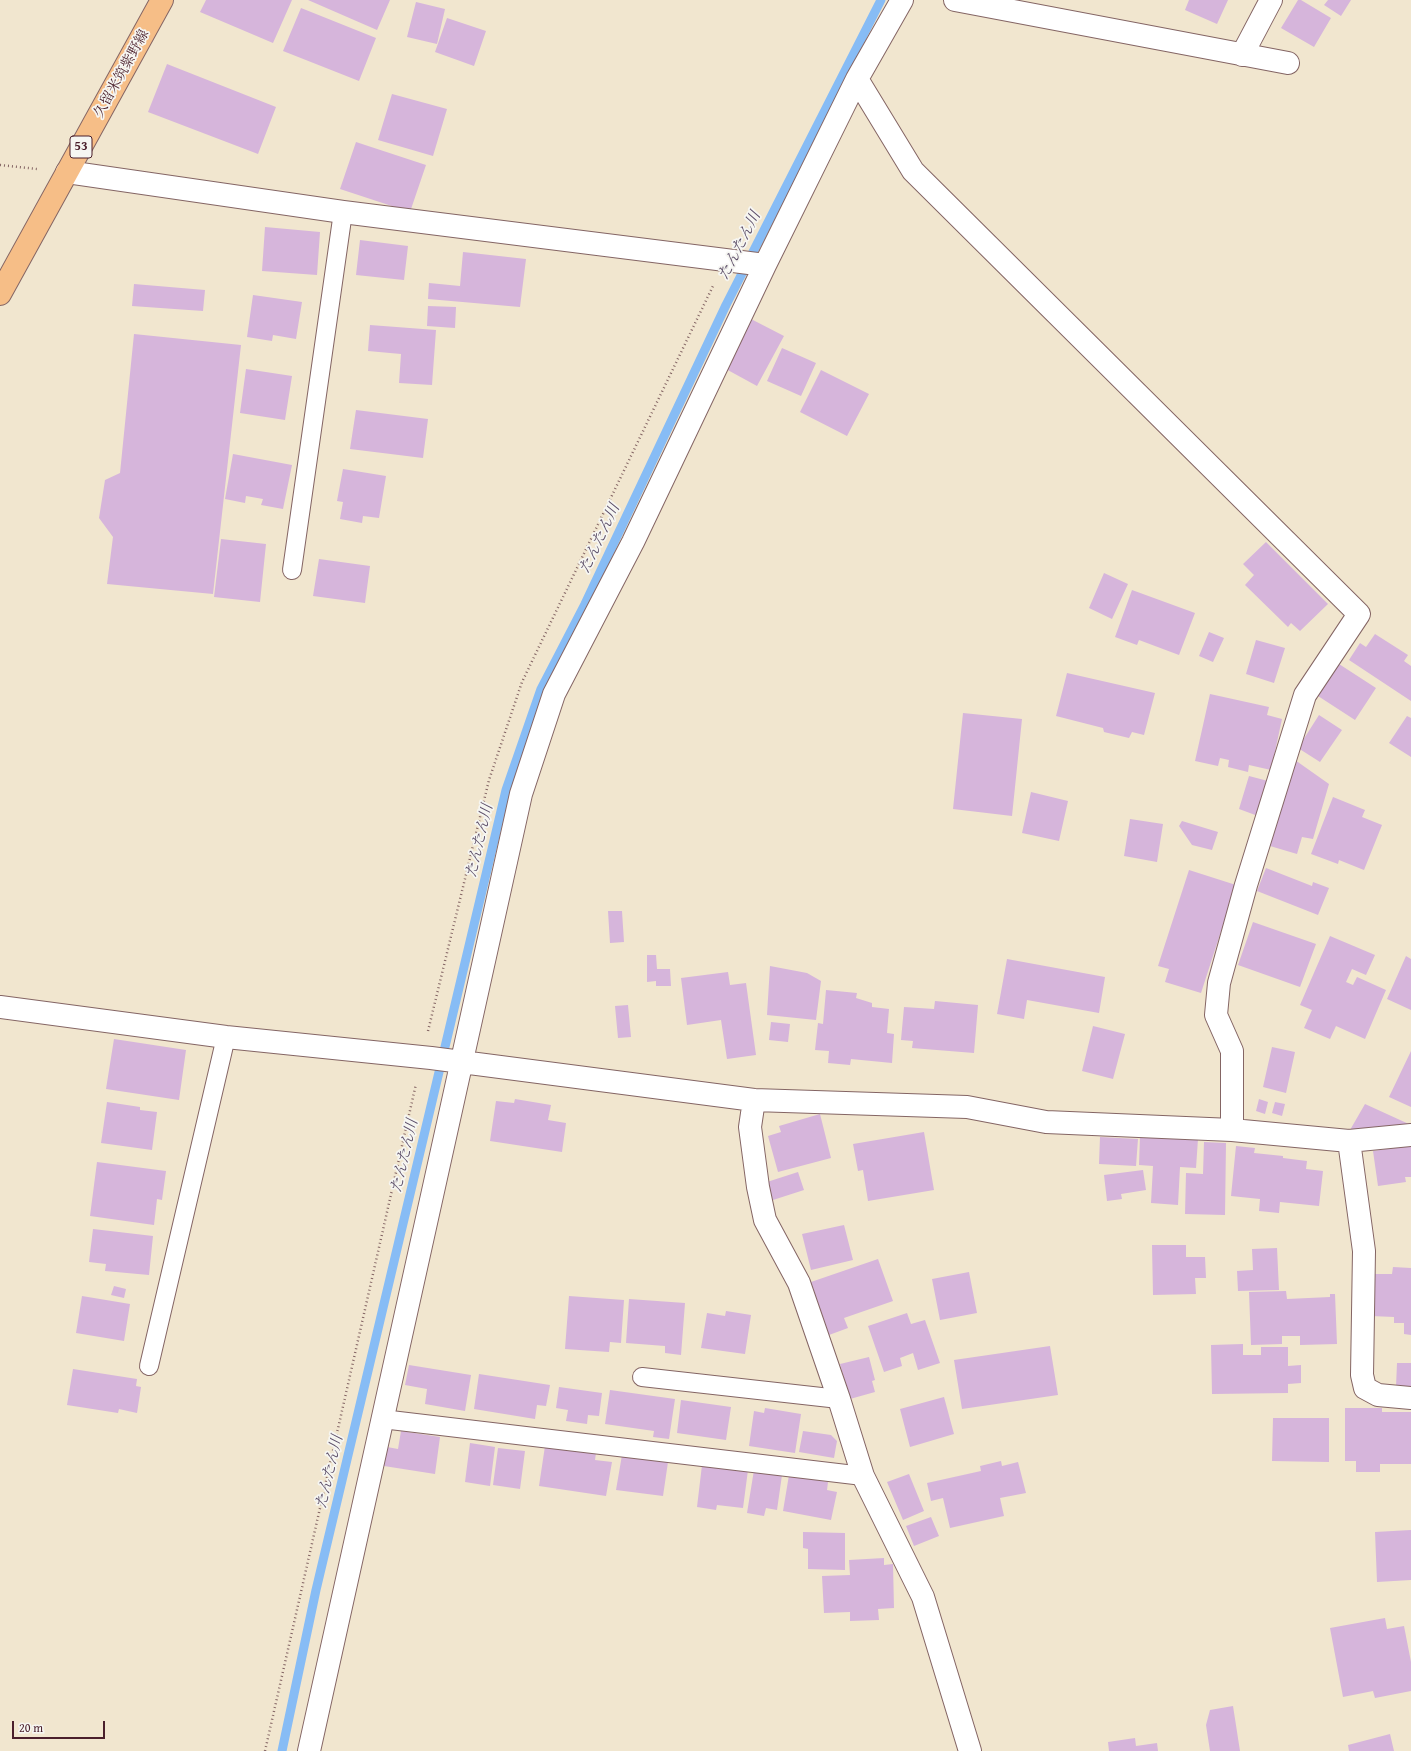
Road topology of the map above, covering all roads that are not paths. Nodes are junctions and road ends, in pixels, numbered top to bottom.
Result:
1 (162, 0) edge
2 (902, 0) edge
3 (955, 0) edge
4 (1271, 0) edge
5 (1242, 55) junction
6 (1288, 63) dead end
7 (857, 79) junction
8 (68, 172) junction
9 (343, 212) junction
10 (765, 265) junction
11 (0, 294) edge
12 (292, 570) dead end
13 (0, 1007) edge
14 (226, 1037) junction
15 (448, 1060) junction
16 (754, 1100) junction
17 (1232, 1130) junction
18 (1411, 1135) edge
19 (1349, 1141) junction
20 (149, 1366) dead end
21 (642, 1377) dead end
22 (839, 1398) junction
23 (1411, 1398) edge
24 (382, 1419) junction
25 (863, 1476) junction
26 (309, 1751) edge
27 (970, 1751) edge

1 - 8 main road, 久留米筑紫野線 / 53
2 - 7 street
3 - 5 street
4 - 5 street
5 - 6 street
7 - 10 street
7 - 17 street
8 - 9 street
8 - 11 main road, 久留米筑紫野線 / 53
9 - 10 street
9 - 12 lane
10 - 15 street
13 - 14 street
14 - 15 street
14 - 20 lane
15 - 16 street
15 - 24 street
16 - 17 street
16 - 22 street
17 - 19 street
18 - 19 street
19 - 23 street
21 - 22 lane
22 - 25 street
24 - 25 lane
24 - 26 street
25 - 27 street

